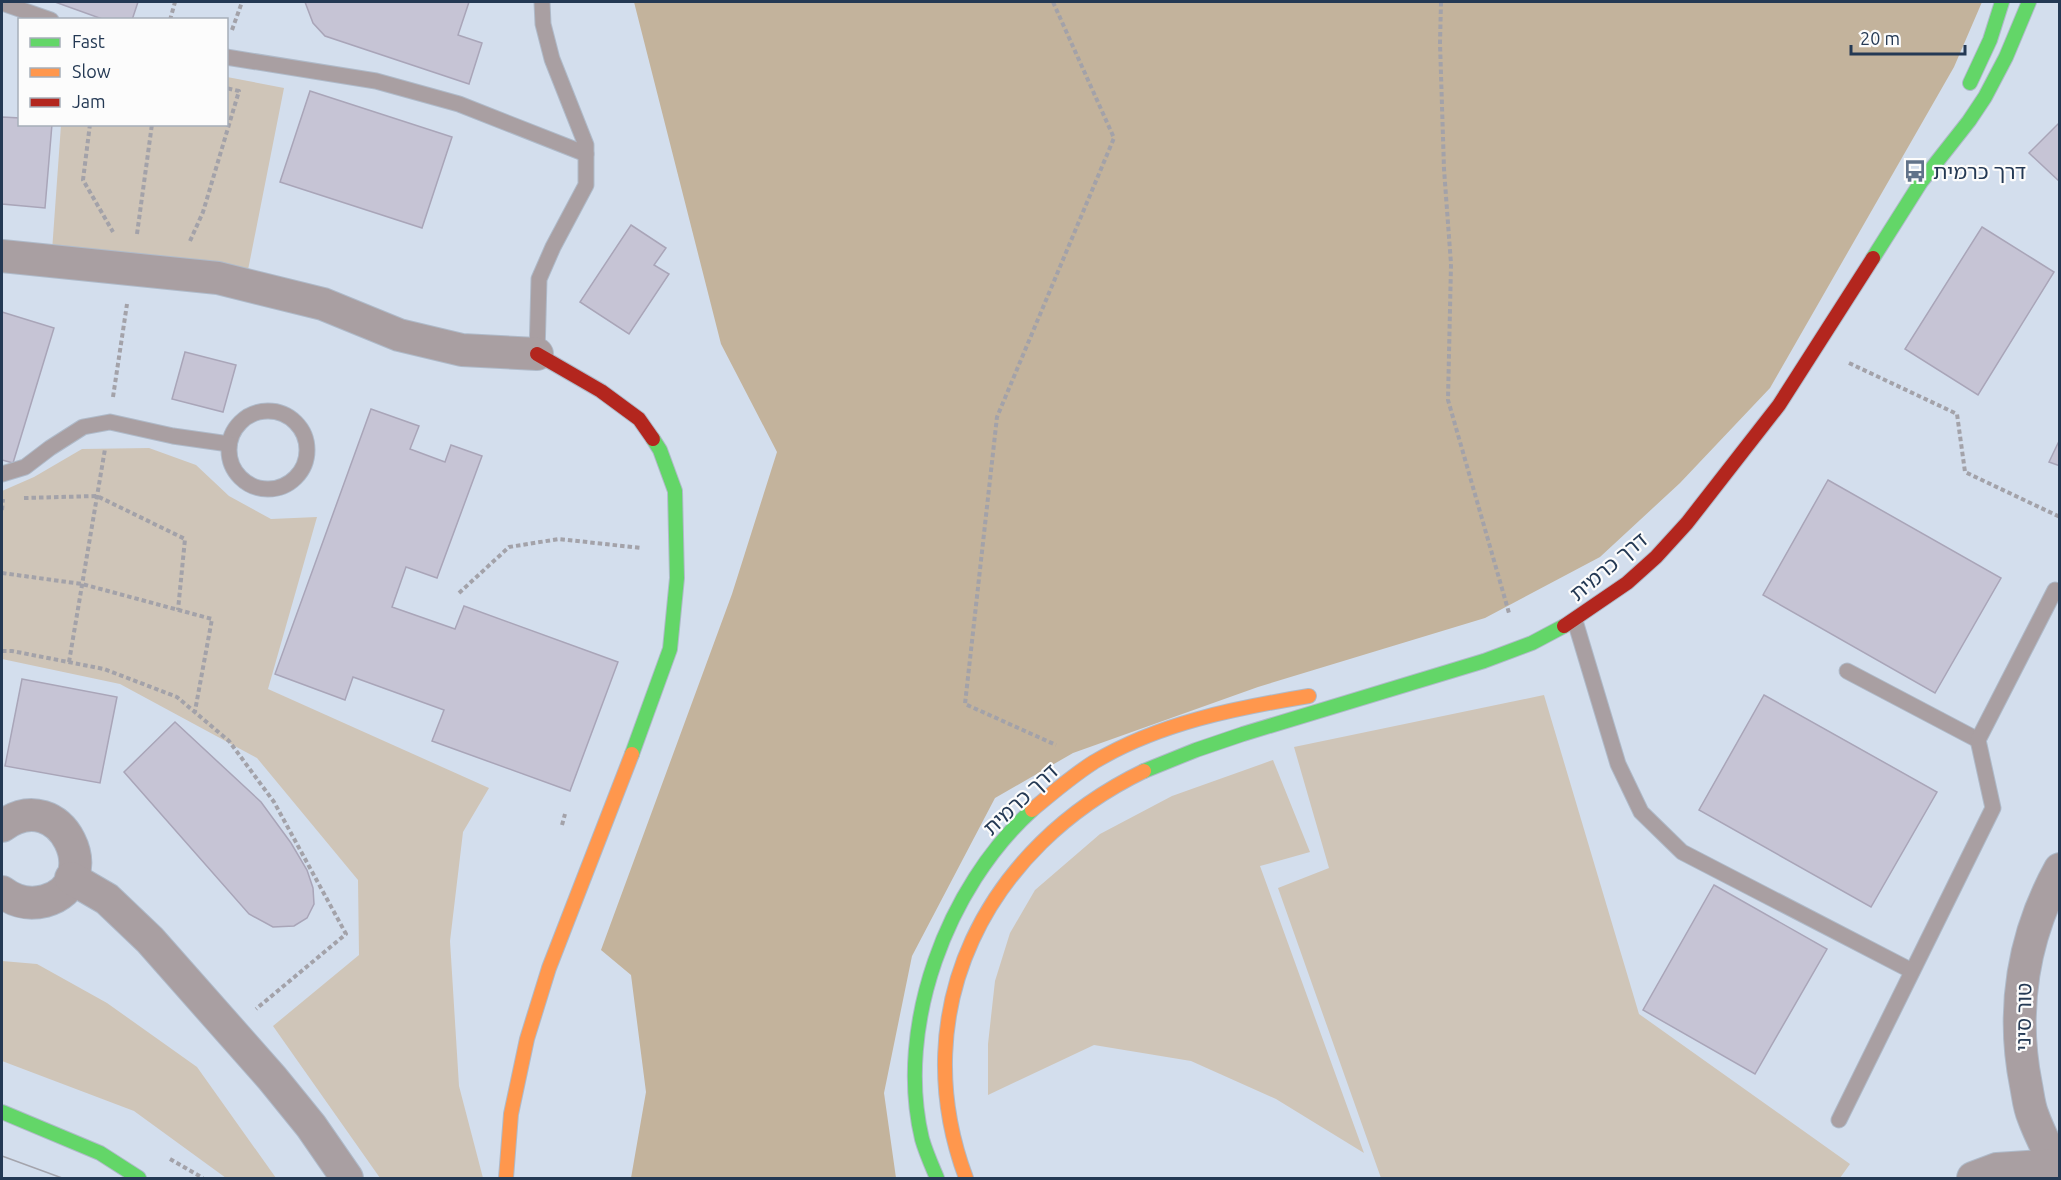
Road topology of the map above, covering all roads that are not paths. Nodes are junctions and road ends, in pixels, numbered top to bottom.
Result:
1 (542, 2) edge
2 (2002, 2) edge
3 (2030, 2) edge
4 (2, 3) edge
5 (45, 18) edge
6 (228, 57) edge
7 (1964, 96) dead end
8 (1954, 117) dead end
9 (586, 154) junction
10 (1917, 189) junction
11 (2, 256) edge
12 (537, 354) junction
13 (229, 444) junction
14 (2, 474) edge
15 (2055, 590) dead end
16 (1575, 621) junction
17 (1847, 671) dead end
18 (1406, 686) junction
19 (1978, 740) junction
20 (2, 826) edge
21 (2060, 869) edge
22 (72, 879) junction
23 (2, 892) edge
24 (1912, 971) junction
25 (2, 1112) edge
26 (1839, 1119) dead end
27 (2052, 1172) edge
28 (139, 1179) edge
29 (347, 1179) edge
30 (506, 1179) edge
31 (938, 1179) edge
32 (966, 1179) edge
33 (1973, 1179) edge

1 - 9 lane
2 - 7 street
3 - 10 street, דרך כרמית
4 - 5 lane
6 - 9 lane
8 - 10 street, דרך כרמית
9 - 12 lane
10 - 16 street, דרך כרמית
11 - 12 street
12 - 30 street
13 - 13 lane
13 - 14 lane
15 - 19 lane
16 - 18 street, דרך כרמית
16 - 24 lane
17 - 19 lane
18 - 31 street, דרך כרמית
18 - 32 street, דרך כרמית
19 - 24 lane
20 - 22 street
21 - 27 street, טור סיני
22 - 23 street
22 - 29 street
24 - 26 lane
25 - 28 street
27 - 33 street

